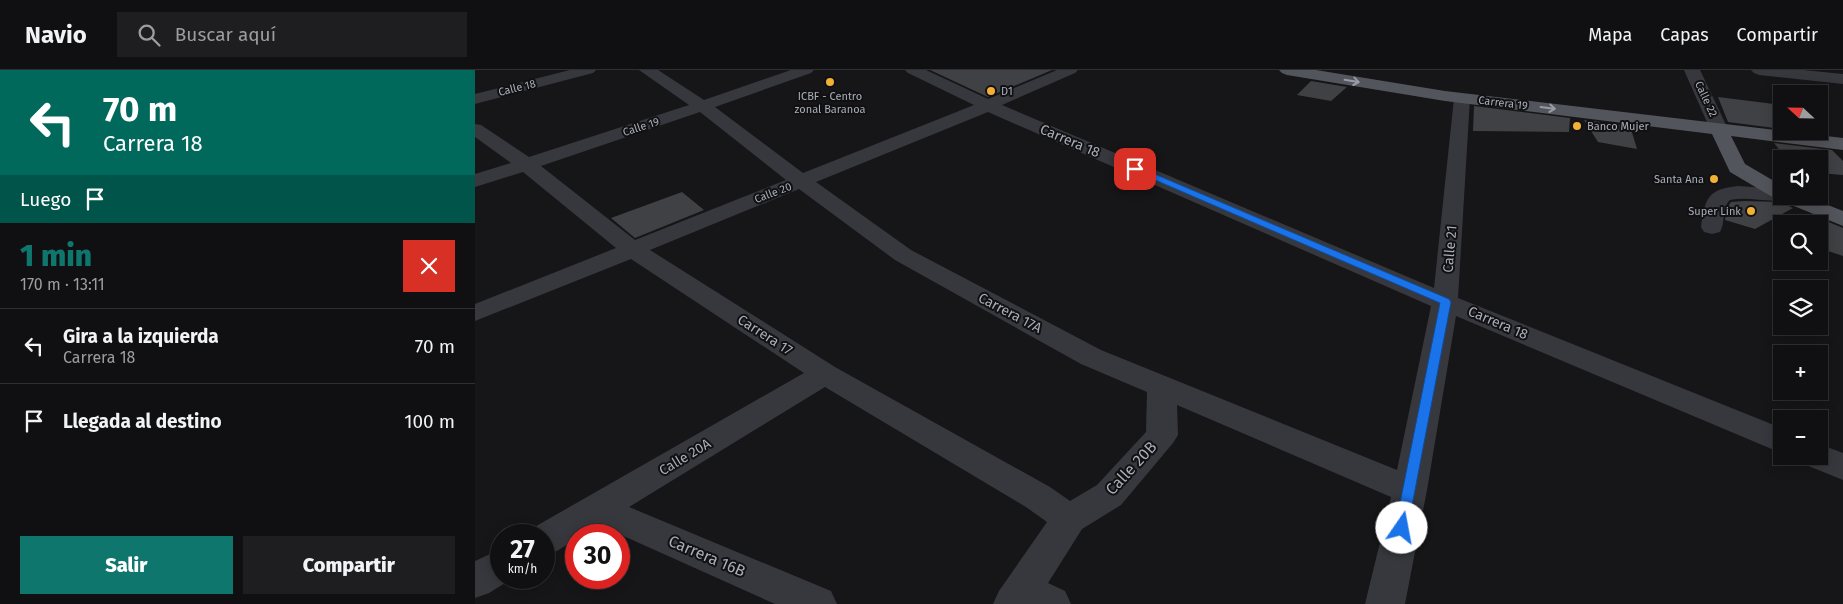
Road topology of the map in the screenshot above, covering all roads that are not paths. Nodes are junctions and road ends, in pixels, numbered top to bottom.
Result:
1 (588, 70) edge
2 (647, 70) edge
3 (806, 70) edge
4 (913, 70) edge
5 (1070, 70) edge
6 (1287, 70) edge
7 (1692, 70) edge
8 (1759, 70) edge
9 (1843, 79) edge
10 (1462, 98) junction
11 (475, 99) edge
12 (703, 106) junction
13 (989, 106) junction
14 (475, 129) edge
15 (1719, 129) junction
16 (1843, 144) edge
17 (527, 164) junction
18 (475, 181) edge
19 (802, 182) junction
20 (1773, 189) edge
21 (1773, 194) edge
22 (1808, 205) edge
23 (1843, 219) edge
24 (1712, 226) dead end
25 (632, 249) junction
26 (1445, 302) junction
27 (475, 313) edge
28 (825, 374) junction
29 (1162, 388) junction
30 (1773, 438) edge
31 (1828, 461) edge
32 (1843, 467) edge
33 (1410, 490) junction
34 (597, 509) junction
35 (1069, 518) junction
36 (555, 534) edge
37 (490, 572) edge
38 (475, 581) edge
39 (1029, 599) edge
40 (817, 604) edge
41 (1385, 604) edge

1 - 11 street, Calle 18
2 - 12 street, Carrera 17A
3 - 12 street, Calle 19
4 - 13 street, Carrera 18
5 - 13 street, Calle 20
6 -> 10 main road, Carrera 19
7 - 15 street, Calle 22
8 - 9 street
10 -> 15 main road, Carrera 19
10 - 26 street, Calle 21
12 - 17 street, Calle 19
12 - 19 street, Carrera 17A
13 - 19 street, Calle 20
13 - 26 street, Carrera 18
14 - 17 street, Carrera 17
15 - 16 main road
15 - 20 main road
17 - 18 street, Calle 19
17 - 25 street, Carrera 17
19 - 25 street, Calle 20
19 - 29 street, Carrera 17A
21 - 24 street
22 - 23 main road
25 - 27 street, Calle 20
25 - 28 street, Carrera 17
26 - 30 street, Carrera 18
26 - 33 street, Calle 21
28 - 34 street, Calle 20A
28 - 35 street, Carrera 17
29 - 33 street, Carrera 17A
29 - 35 street, Calle 20B
31 - 32 street
33 - 41 street, Calle 21
34 - 36 street, Calle 20A
34 - 40 street, Carrera 16B
35 - 39 street, Calle 20B
37 - 38 street

